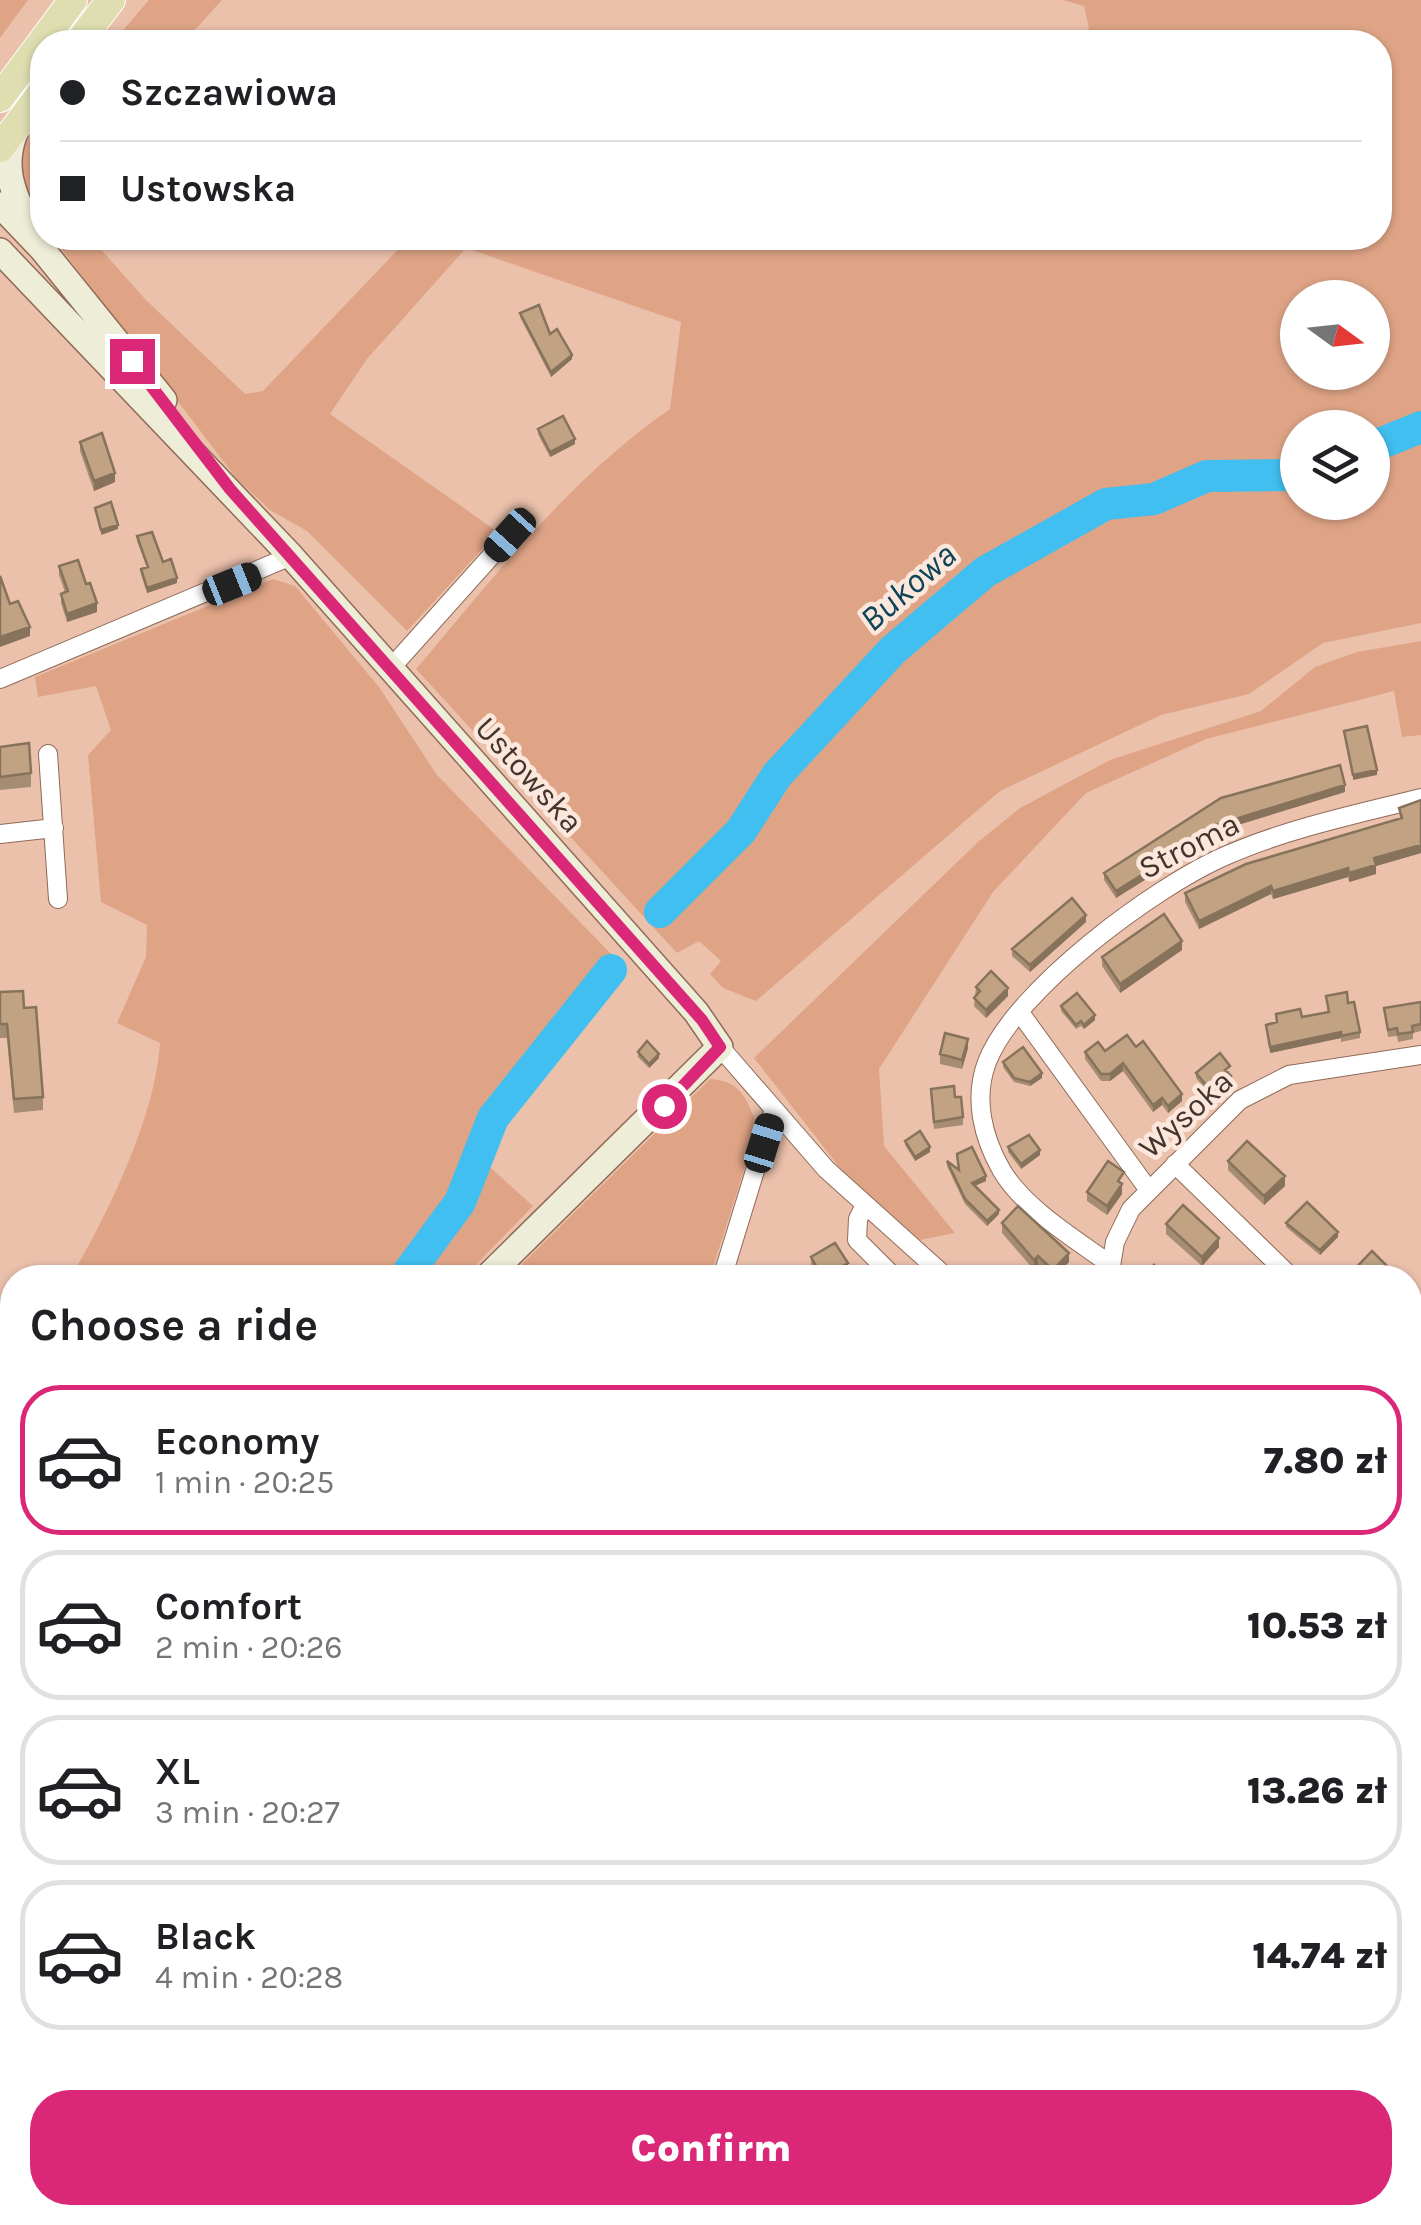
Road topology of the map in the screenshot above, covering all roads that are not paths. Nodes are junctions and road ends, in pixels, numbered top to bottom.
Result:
1 (73, 0) edge
2 (111, 0) edge
3 (51, 30) edge
4 (89, 30) edge
5 (30, 58) edge
6 (0, 98) edge
7 (30, 108) edge
8 (18, 124) junction
9 (0, 148) edge
10 (0, 206) edge
11 (30, 222) edge
12 (30, 237) edge
13 (43, 250) edge
14 (0, 251) edge
15 (0, 265) edge
16 (27, 280) junction
17 (230, 489) junction
18 (510, 535) dead end
19 (291, 556) junction
20 (390, 669) junction
21 (0, 680) edge
22 (48, 754) dead end
23 (1421, 798) edge
24 (54, 828) junction
25 (0, 834) edge
26 (58, 899) dead end
27 (1021, 1014) junction
28 (720, 1047) junction
29 (1421, 1055) edge
30 (774, 1109) junction
31 (1175, 1164) junction
32 (1148, 1189) junction
33 (865, 1205) junction
34 (499, 1265) edge
35 (726, 1265) edge
36 (882, 1265) edge
37 (932, 1265) edge
38 (1103, 1265) edge
39 (1111, 1265) edge
40 (1279, 1265) edge

1 - 3 main road
2 - 4 main road
5 - 6 main road
7 - 8 main road
8 - 9 main road
8 - 11 street, Ustowska
10 - 12 street, Ustowska
13 - 17 street, Ustowska
14 - 16 street, Ustowska
15 - 16 street, Ustowska
16 - 17 street, Ustowska
17 - 19 street, Ustowska
18 - 20 street
19 - 20 street, Ustowska
19 - 21 street
20 - 28 street, Ustowska
22 - 24 street
23 - 27 street, Stroma
24 - 25 street
24 - 26 street
27 - 32 street
27 - 38 street, Stroma
28 - 30 street, Ustowska
28 - 34 street
29 - 31 street, Wysoka
30 - 33 street, Ustowska
30 - 35 street
31 - 32 street, Wysoka
31 - 40 street
32 - 39 street, Wysoka
33 - 36 street
33 - 37 street, Ustowska

